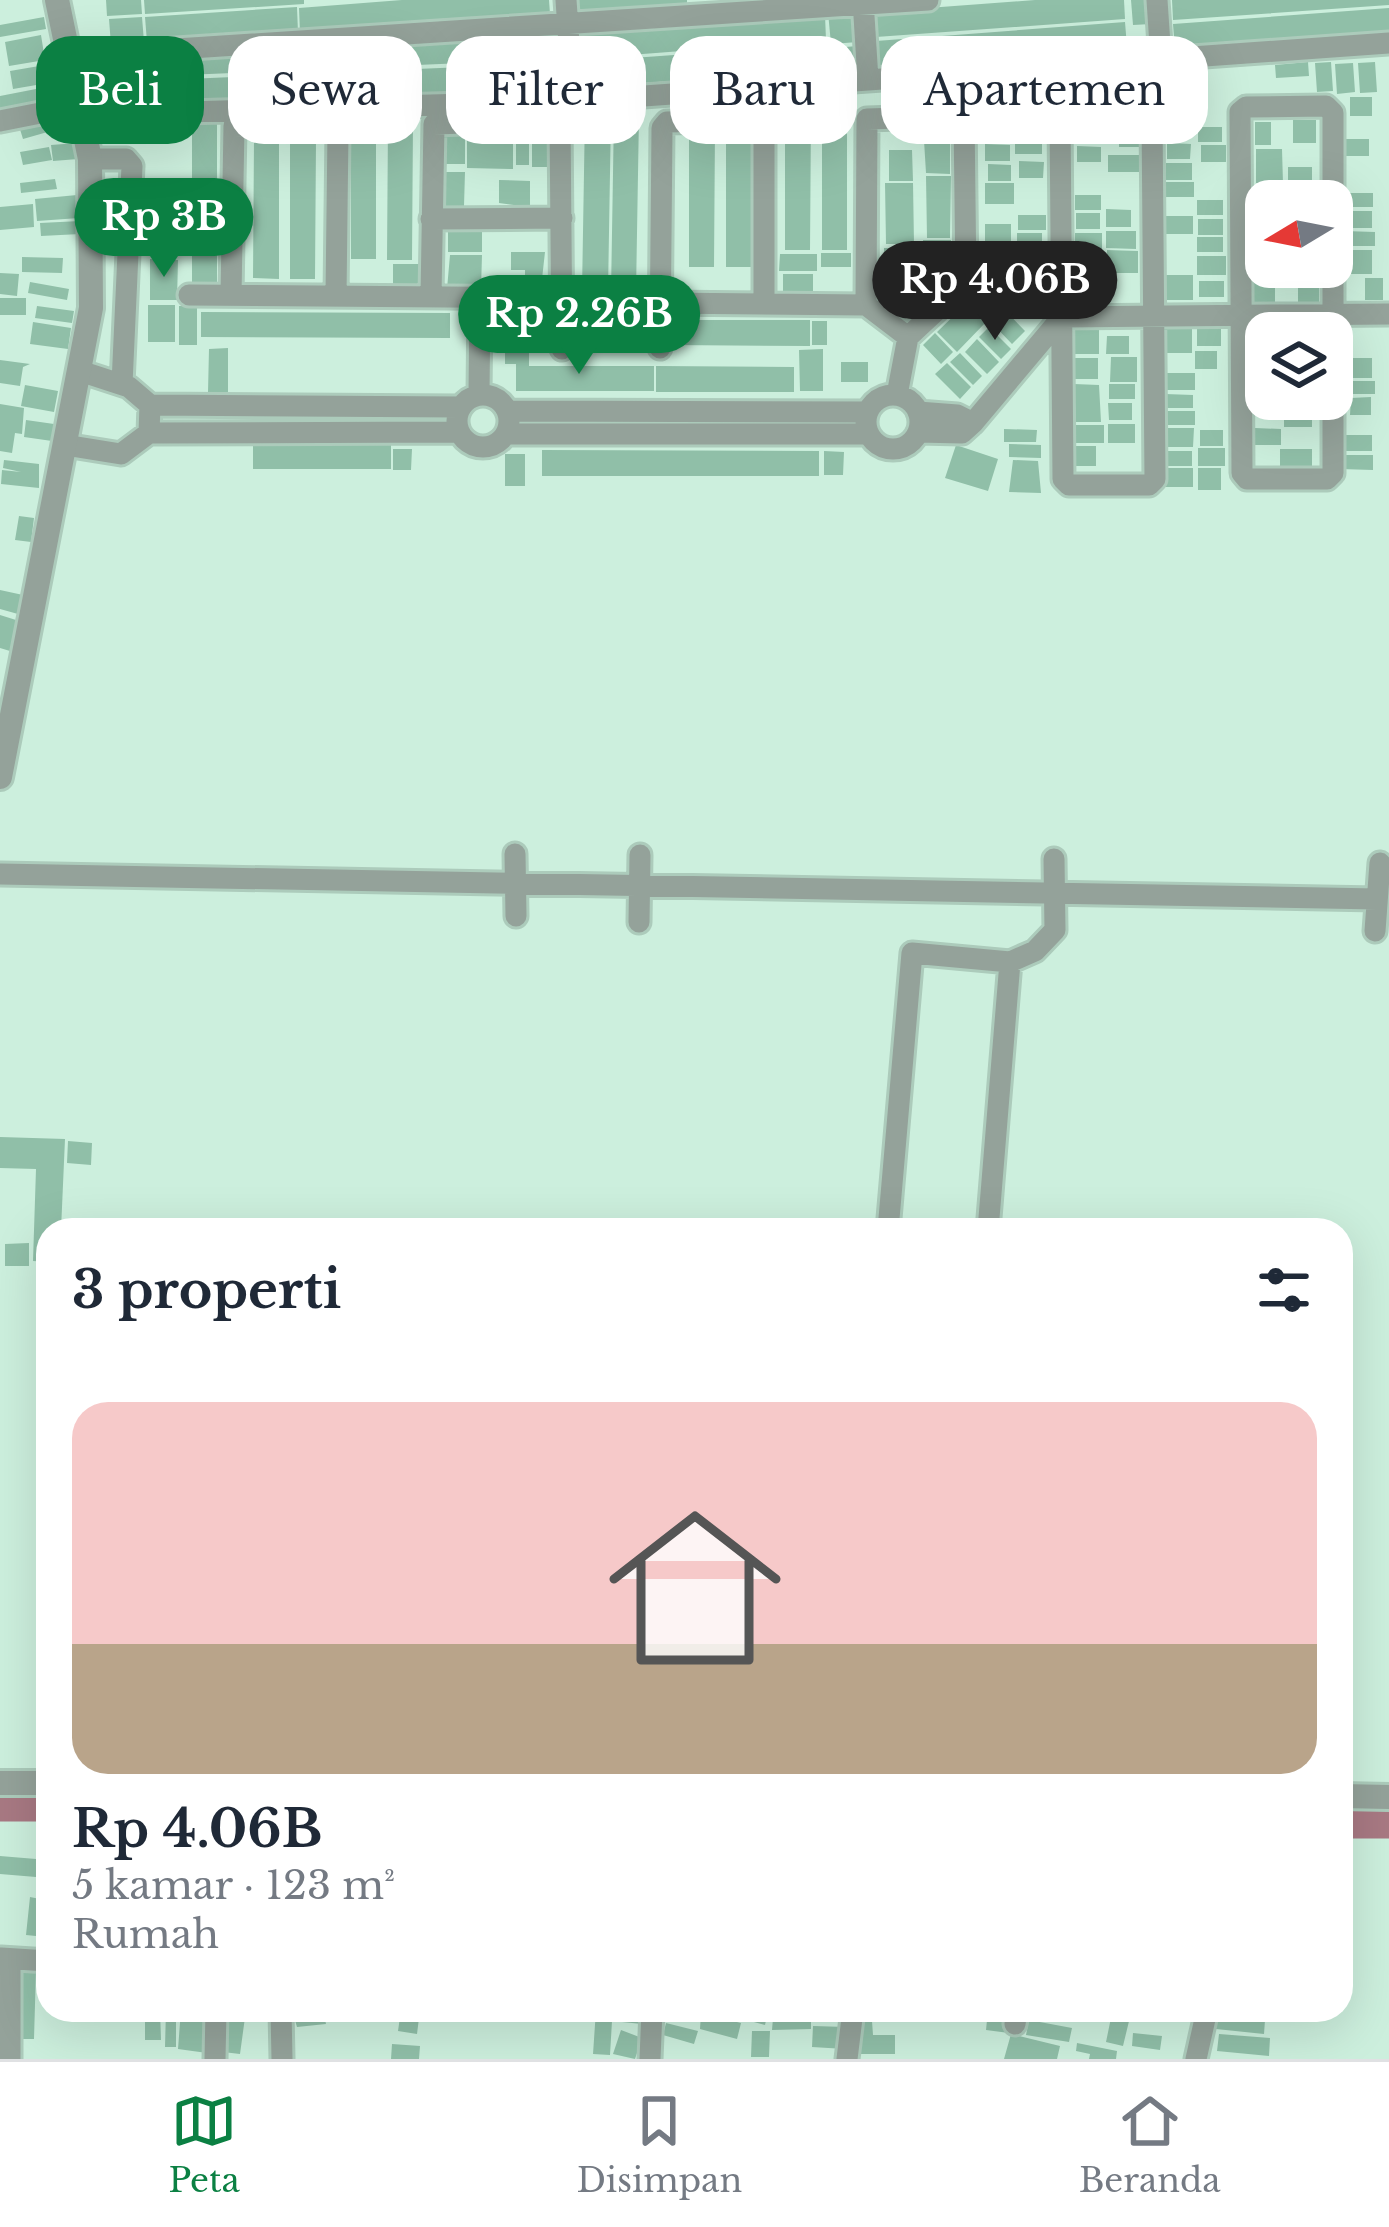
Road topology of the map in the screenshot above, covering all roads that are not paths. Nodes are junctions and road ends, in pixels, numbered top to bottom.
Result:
1 (57, 0) edge
2 (928, 0) edge
3 (1157, 0) edge
4 (864, 2) edge
5 (567, 11) edge
6 (65, 36) edge
7 (1159, 36) edge
8 (204, 44) edge
9 (1389, 44) edge
10 (1208, 57) edge
11 (881, 79) edge
12 (868, 80) junction
13 (646, 96) edge
14 (446, 103) edge
15 (204, 108) edge
16 (36, 116) edge
17 (0, 121) edge
18 (88, 144) edge
19 (90, 159) junction
20 (562, 218) junction
21 (431, 219) junction
22 (189, 295) dead end
23 (232, 295) junction
24 (336, 296) junction
25 (431, 296) junction
26 (480, 298) junction
27 (562, 298) junction
28 (764, 301) junction
29 (660, 303) junction
30 (866, 304) junction
31 (1333, 312) edge
32 (1241, 313) junction
33 (1245, 313) edge
34 (1353, 313) edge
35 (1389, 314) edge
36 (1062, 317) junction
37 (1153, 317) junction
38 (908, 337) junction
39 (660, 348) dead end
40 (562, 349) dead end
41 (1021, 362) junction
42 (80, 371) junction
43 (1062, 374) junction
44 (122, 384) junction
45 (897, 395) junction
46 (470, 401) junction
47 (150, 405) junction
48 (196, 406) junction
49 (1333, 420) edge
50 (508, 422) junction
51 (918, 422) junction
52 (868, 423) junction
53 (459, 432) junction
54 (149, 433) junction
55 (196, 434) junction
56 (65, 445) junction
57 (0, 778) edge
58 (515, 854) dead end
59 (640, 855) dead end
60 (1054, 859) dead end
61 (1380, 863) dead end
62 (0, 874) edge
63 (516, 886) junction
64 (640, 889) junction
65 (1055, 893) junction
66 (1377, 899) junction
67 (516, 916) dead end
68 (639, 922) dead end
69 (1375, 931) dead end
70 (1010, 962) junction
71 (889, 1218) edge
72 (989, 1218) edge
73 (0, 1783) edge
74 (36, 1783) edge
75 (1353, 1796) edge
76 (1389, 1797) edge
77 (5, 1958) edge
78 (36, 1960) edge
79 (216, 2022) edge
80 (281, 2022) edge
81 (652, 2022) edge
82 (852, 2022) edge
83 (1204, 2022) edge
84 (6, 2054) edge
85 (215, 2059) edge
86 (282, 2059) edge
87 (650, 2059) edge
88 (847, 2059) edge
89 (1196, 2059) edge

1 - 6 street
2 - 4 street
3 - 7 street
4 - 5 street
4 - 12 street
5 - 8 street
9 - 10 street
11 - 12 street
12 - 13 street
14 - 15 street
16 - 17 street
18 - 19 street
19 - 42 street
19 - 44 street
20 - 21 street
20 - 21 street
20 - 27 street
21 - 25 street
22 - 23 street
23 - 24 street
23 - 24 street
24 - 25 street
25 - 26 street
26 - 27 street
26 - 46 street
27 - 40 street
28 - 29 street
28 - 29 street
28 - 30 street
29 - 39 street
30 - 38 street
30 - 38 street
31 - 32 street
32 - 33 street
32 - 37 street
32 - 49 street
34 - 35 street
36 - 37 street
36 - 37 street
36 - 41 street
36 - 43 street
37 - 43 street
38 - 45 street
41 - 43 street
41 - 51 street
42 - 44 street
42 - 56 street
44 - 47 street
45 - 51 street
45 - 52 street
46 - 48 street
46 - 50 street
46 - 53 street
47 - 48 street
47 - 54 street
48 - 55 street
50 - 52 street
50 - 53 street
51 - 52 street
53 - 55 street
54 - 55 street
54 - 56 street
56 - 57 street
58 - 63 street
59 - 64 street
60 - 65 street
61 - 66 street
62 - 63 street
63 - 64 street
63 - 67 street
64 - 65 street
64 - 68 street
65 - 66 street
65 - 70 street
66 - 69 street
70 - 71 street
70 - 72 street
73 - 74 street
75 - 76 street
77 - 78 street
77 - 84 street
79 - 85 street
80 - 86 street
81 - 87 street
82 - 88 street
83 - 89 street

